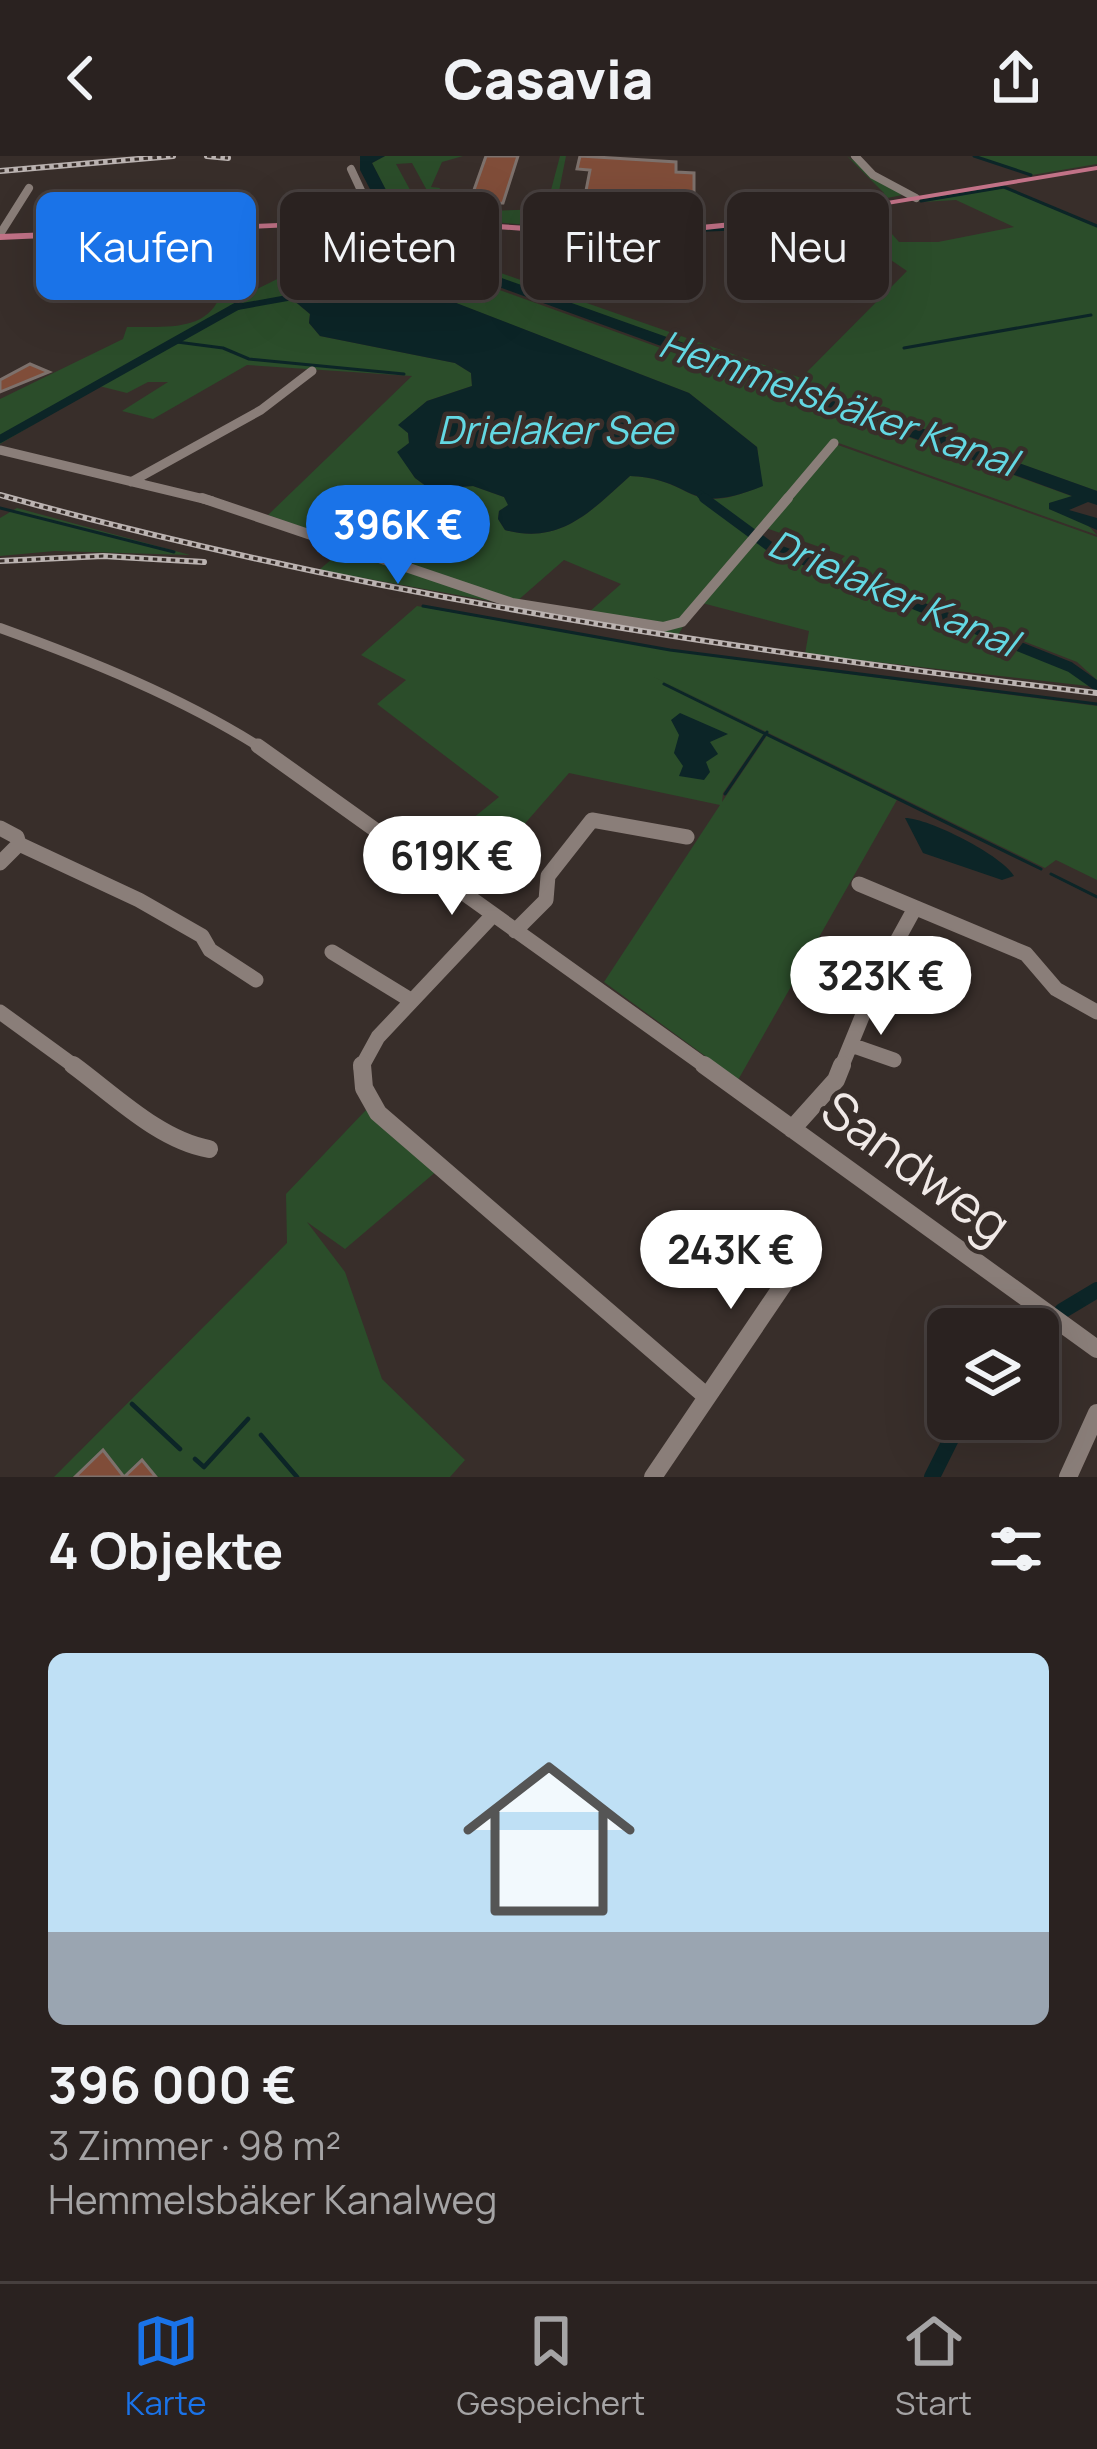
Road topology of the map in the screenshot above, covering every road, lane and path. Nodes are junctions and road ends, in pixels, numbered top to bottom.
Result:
1 (856, 156) edge
2 (1097, 168) edge
3 (351, 169) dead end
4 (29, 188) dead end
5 (900, 190) junction
6 (362, 192) edge
7 (940, 194) junction
8 (916, 198) junction
9 (280, 225) edge
10 (499, 226) edge
11 (0, 236) edge
12 (312, 371) dead end
13 (834, 443) dead end
14 (0, 450) edge
15 (131, 482) junction
16 (0, 628) edge
17 (0, 828) edge
18 (687, 837) dead end
19 (19, 844) junction
20 (0, 863) edge
21 (859, 884) dead end
22 (915, 908) junction
23 (493, 915) junction
24 (515, 931) junction
25 (332, 952) dead end
26 (882, 968) junction
27 (256, 980) dead end
28 (916, 985) dead end
29 (412, 1000) junction
30 (0, 1012) edge
31 (1097, 1012) edge
32 (851, 1045) junction
33 (894, 1060) dead end
34 (792, 1129) junction
35 (208, 1149) dead end
36 (802, 1257) dead end
37 (1097, 1349) edge
38 (706, 1396) junction
39 (1097, 1413) edge
40 (653, 1477) edge
41 (1067, 1477) edge

1 - 5 street
2 - 7 main road
3 - 6 street
4 - 11 street
5 - 7 street
5 - 8 street
7 - 8 main road
8 - 10 main road
9 - 11 main road
12 - 15 street
13 - 15 street
14 - 15 street
16 - 23 street, Sandweg
17 - 19 street
18 - 24 street
19 - 20 street
19 - 27 street
21 - 22 street
22 - 26 street
22 - 31 street
23 - 24 street, Sandweg
23 - 29 street
24 - 34 street, Sandweg
25 - 29 street
26 - 28 street
26 - 32 street
29 - 38 street
30 - 35 street
32 - 33 street
32 - 34 street
34 - 37 street, Sandweg
36 - 38 street
38 - 40 street
39 - 41 street

